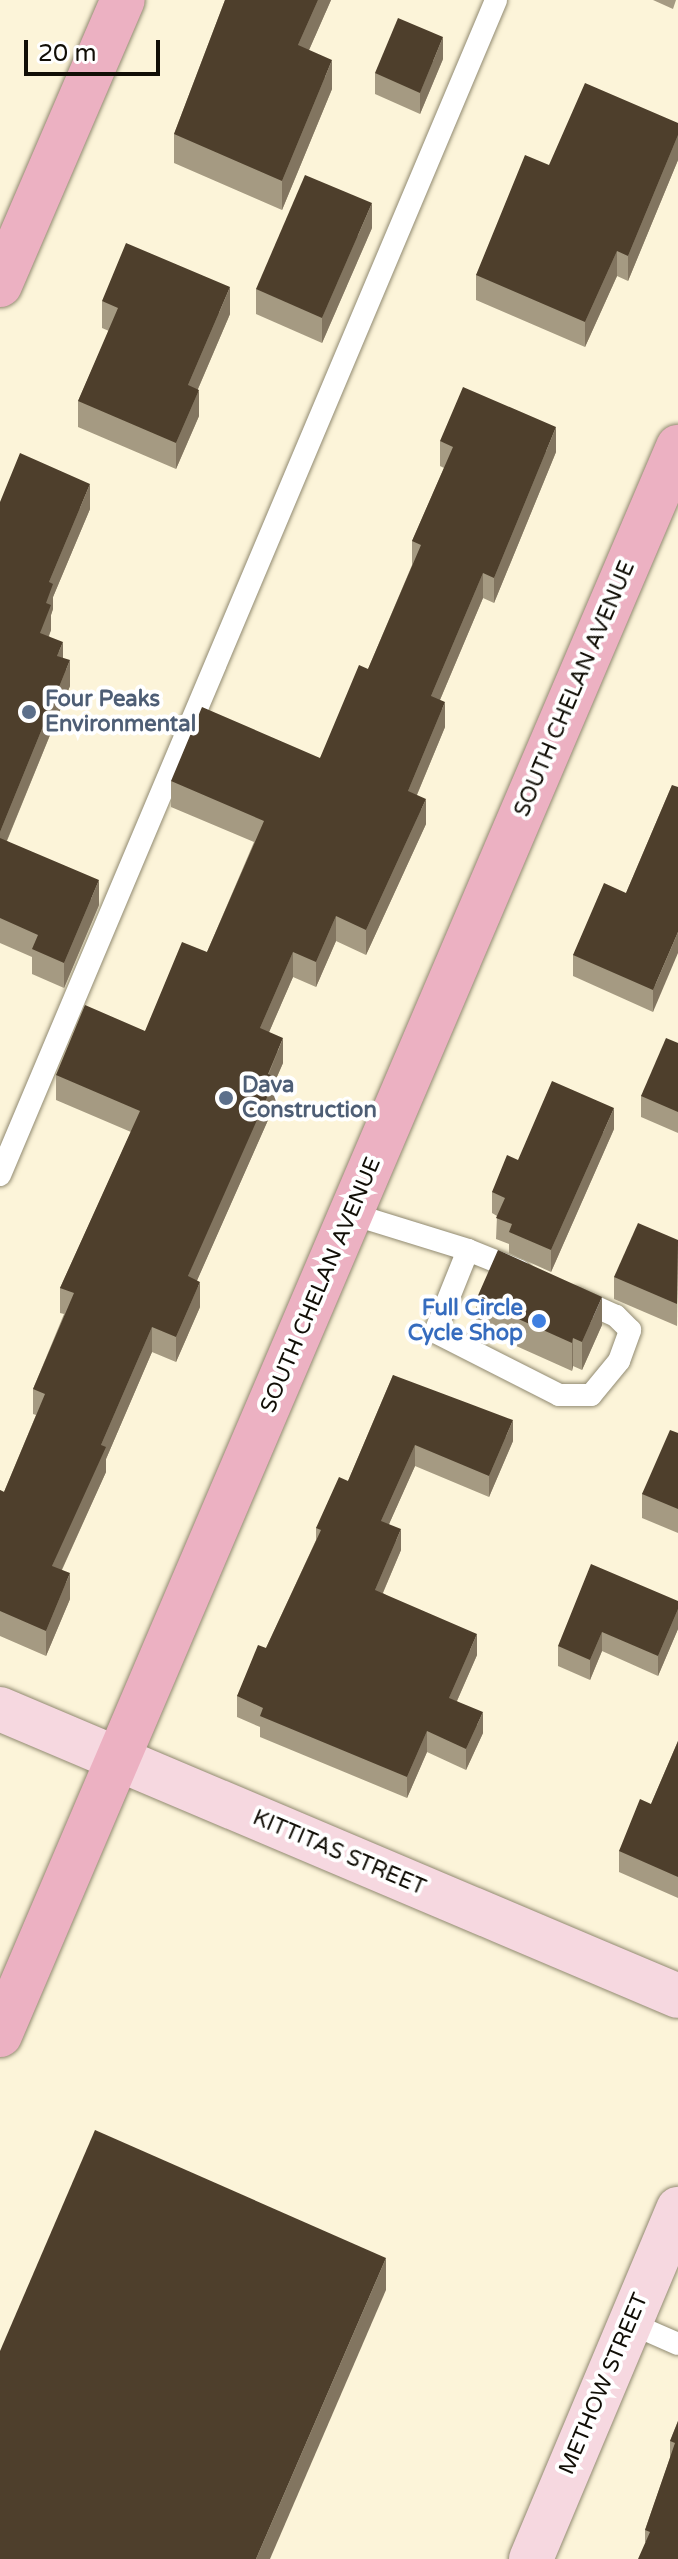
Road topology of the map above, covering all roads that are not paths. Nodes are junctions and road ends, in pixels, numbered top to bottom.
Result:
1 (123, 0) edge
2 (496, 0) edge
3 (0, 285) edge
4 (678, 447) edge
5 (0, 1175) edge
6 (352, 1214) junction
7 (468, 1250) junction
8 (0, 1709) edge
9 (119, 1761) junction
10 (678, 1996) edge
11 (0, 2035) edge
12 (678, 2209) edge
13 (630, 2323) junction
14 (678, 2344) edge
15 (531, 2559) edge

1 - 3 main road
2 - 5 lane
4 - 6 main road, SOUTH CHELAN AVENUE
6 - 7 lane
6 - 9 main road, SOUTH CHELAN AVENUE
7 - 7 lane
8 - 9 street, KITTITAS STREET
9 - 10 street, KITTITAS STREET
9 - 11 main road, SOUTH CHELAN AVENUE
12 - 13 street, METHOW STREET
13 - 14 lane
13 - 15 street, METHOW STREET

